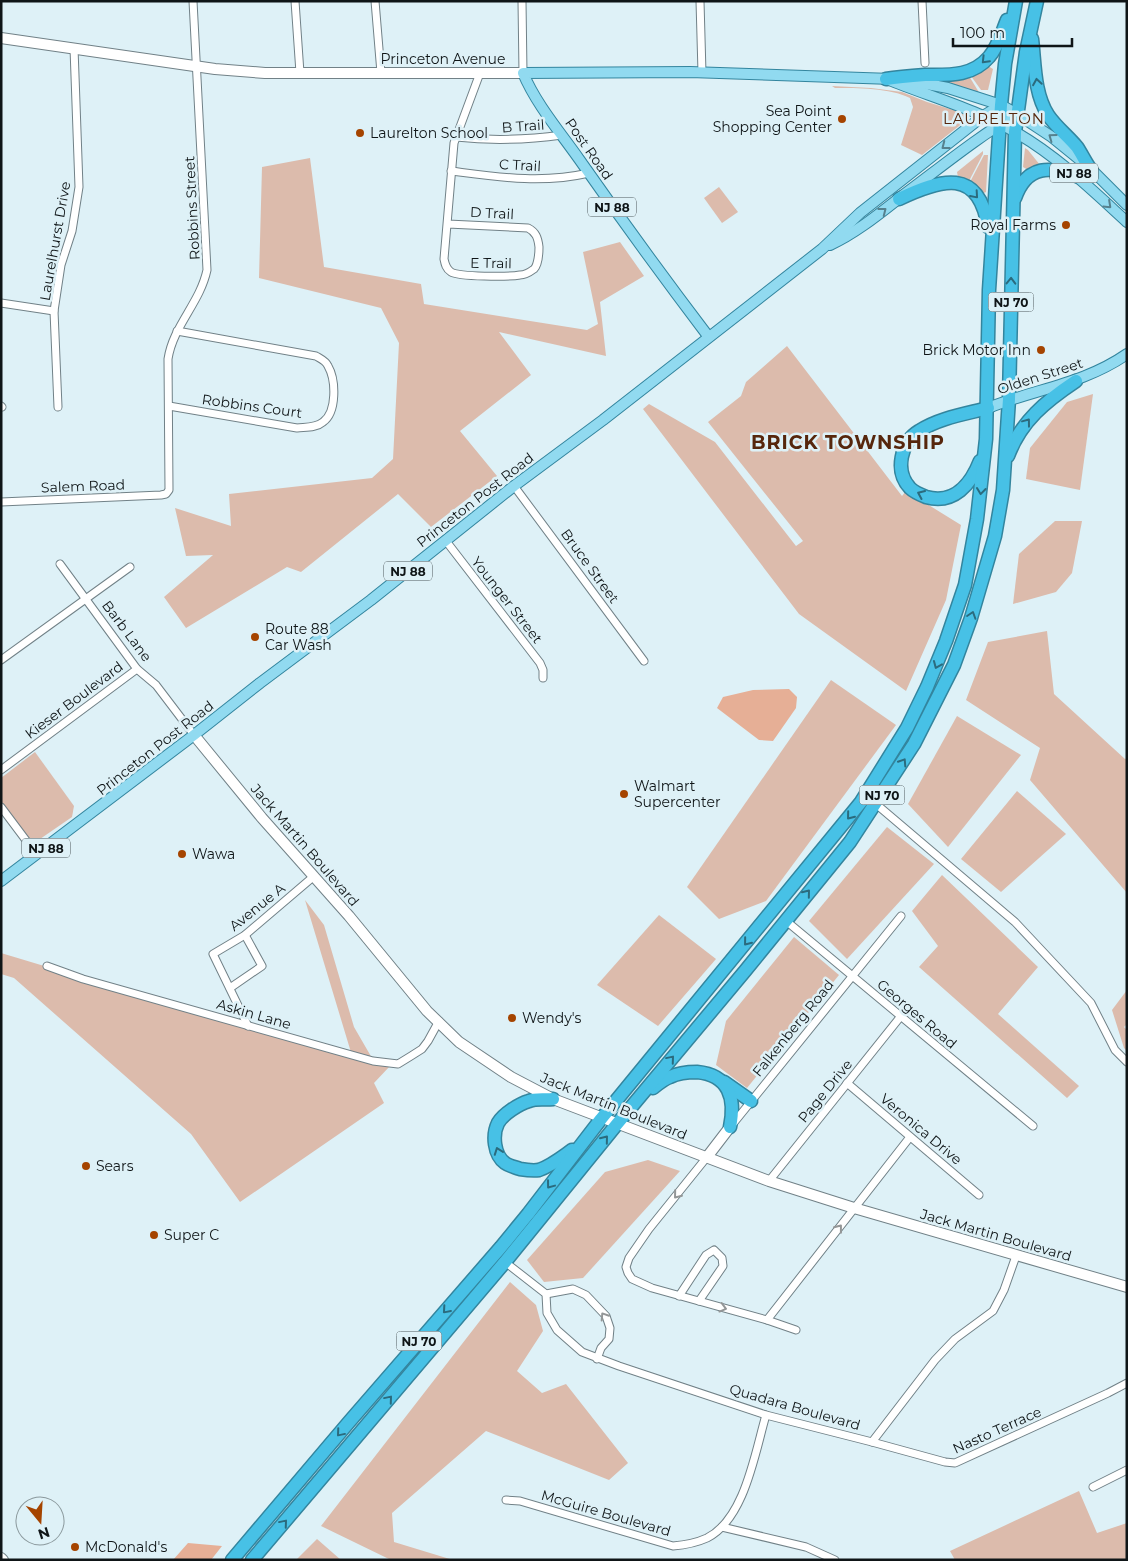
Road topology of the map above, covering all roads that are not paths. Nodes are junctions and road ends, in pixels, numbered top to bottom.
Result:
1 (193, 1) edge
2 (295, 1) edge
3 (375, 1) edge
4 (522, 1) edge
5 (700, 1) edge
6 (922, 1) edge
7 (1015, 1) edge
8 (1037, 1) edge
9 (1031, 26) junction
10 (1, 38) edge
11 (74, 48) junction
12 (925, 63) dead end
13 (197, 66) junction
14 (702, 72) junction
15 (300, 73) junction
16 (381, 73) junction
17 (480, 73) junction
18 (523, 73) junction
19 (886, 79) junction
20 (1001, 105) junction
21 (1017, 114) junction
22 (984, 116) junction
23 (999, 124) junction
24 (1015, 132) junction
25 (562, 135) junction
26 (456, 137) junction
27 (1089, 167) junction
28 (451, 171) junction
29 (589, 173) junction
30 (1079, 178) junction
31 (899, 199) junction
32 (1013, 205) junction
33 (1127, 205) edge
34 (1127, 222) edge
35 (448, 224) junction
36 (822, 249) junction
37 (991, 255) junction
38 (536, 266) joint
39 (1, 303) edge
40 (54, 311) junction
41 (177, 331) junction
42 (708, 336) junction
43 (1127, 354) edge
44 (1076, 381) junction
45 (1009, 399) junction
46 (169, 406) junction
47 (58, 407) dead end
48 (988, 408) junction
49 (986, 439) junction
50 (1004, 465) junction
51 (514, 486) junction
52 (166, 494) joint
53 (1, 502) edge
54 (446, 541) junction
55 (60, 564) dead end
56 (130, 568) dead end
57 (86, 598) junction
58 (1, 660) edge
59 (644, 661) dead end
60 (137, 669) junction
61 (543, 678) dead end
62 (194, 736) junction
63 (1, 770) edge
64 (876, 804) junction
65 (1, 806) edge
66 (37, 855) junction
67 (313, 877) junction
68 (1, 881) edge
69 (900, 916) dead end
70 (785, 920) junction
71 (245, 935) junction
72 (47, 966) dead end
73 (853, 976) junction
74 (230, 988) junction
75 (901, 1016) junction
76 (439, 1021) junction
77 (248, 1026) junction
78 (1127, 1062) edge
79 (720, 1079) junction
80 (847, 1083) junction
81 (640, 1096) junction
82 (552, 1099) junction
83 (751, 1101) junction
84 (601, 1119) junction
85 (617, 1124) junction
86 (1034, 1126) dead end
87 (730, 1127) junction
88 (910, 1136) junction
89 (583, 1143) junction
90 (707, 1157) junction
91 (769, 1182) junction
92 (979, 1195) dead end
93 (854, 1208) junction
94 (1016, 1256) junction
95 (505, 1262) junction
96 (1127, 1287) edge
97 (546, 1294) junction
98 (679, 1296) junction
99 (699, 1301) junction
100 (767, 1320) junction
101 (796, 1330) dead end
102 (597, 1359) junction
103 (1127, 1382) edge
104 (766, 1415) junction
105 (872, 1442) junction
106 (1127, 1470) edge
107 (1093, 1487) dead end
108 (506, 1500) dead end
109 (722, 1527) junction
110 (232, 1560) edge
111 (252, 1560) edge
112 (835, 1560) edge

1 - 13 street, Robbins Street
2 - 15 street
3 - 16 street
4 - 18 street
5 - 14 street
6 - 12 street
7 -> 19 highway
7 - 20 highway, NJ 70
8 - 9 highway, NJ 70
9 - 21 highway, NJ 70
27 -> 9 highway
10 - 11 street, Princeton Avenue
11 - 13 street, Princeton Avenue
11 - 40 street, Laurelhurst Drive
13 - 15 street, Princeton Avenue
13 - 41 street, Robbins Street
14 - 18 main road, Princeton Avenue / NJ 88
14 - 19 main road, Princeton Avenue / NJ 88
15 - 16 street, Princeton Avenue
16 - 17 street, Princeton Avenue
17 - 18 street, Princeton Avenue
17 - 26 street
18 - 25 main road, Post Road / NJ 88
19 - 20 main road, Princeton Avenue / NJ 88
19 - 22 main road, Princeton Avenue
20 - 21 main road, NJ 88
20 - 22 main road, Princeton Post Road
20 - 23 highway, NJ 70
21 - 23 main road, Princeton Post Road
21 - 24 highway, NJ 70
27 -> 21 main road, NJ 88
22 - 23 main road, Princeton Avenue
22 -> 36 main road, Princeton Post Road
23 - 24 main road, NJ 88
23 - 31 main road, Princeton Post Road / NJ 88
23 - 37 highway, NJ 70
24 - 30 main road, NJ 88
24 - 32 highway, NJ 70
25 - 26 street, B Trail
25 - 29 main road, Post Road / NJ 88
26 - 28 street
27 - 33 main road, NJ 88
28 - 29 street, C Trail
28 - 35 street
29 - 42 main road, Post Road / NJ 88
30 - 32 highway
30 -> 34 main road, NJ 88
36 -> 31 main road, Princeton Post Road / NJ 88
31 -> 37 highway
45 -> 32 highway, NJ 70
35 - 38 street, D Trail
35 - 38 street, E Trail
36 - 42 main road, Princeton Post Road / NJ 88
37 - 48 highway, NJ 70
39 - 40 street
40 - 47 street, Laurelhurst Drive
41 - 46 street, Robbins Street
41 - 46 street, Robbins Court
42 - 51 main road, Princeton Post Road / NJ 88
43 - 44 main road, Olden Street
44 - 45 main road, Olden Street
50 -> 44 highway
45 - 48 main road, Olden Street
45 - 50 highway, NJ 70
46 - 52 street, Robbins Street
48 - 49 highway, NJ 70
49 -> 48 highway
49 -> 84 highway, NJ 70
64 -> 50 highway, NJ 70
51 - 54 main road, Princeton Post Road / NJ 88
51 - 59 street, Bruce Street
52 - 53 street, Salem Road
54 - 61 street, Younger Street
54 - 62 main road, Princeton Post Road / NJ 88
55 - 57 street, Barb Lane
56 - 57 street
57 - 58 street
57 - 60 street, Barb Lane
60 - 62 street, Barb Lane
60 - 63 street, Kieser Boulevard
62 - 66 main road, Princeton Post Road / NJ 88
62 - 67 street, Jack Martin Boulevard
70 -> 64 highway, NJ 70
64 - 78 street
65 - 66 street
66 - 68 main road, Princeton Post Road / NJ 88
67 - 71 street, Avenue A
67 - 76 street, Jack Martin Boulevard
69 - 73 street, Falkenberg Road
70 - 73 street, Georges Road
81 -> 70 highway, NJ 70
71 - 74 street
71 - 74 street, Avenue A
72 - 77 street, Askin Lane
73 - 75 street, Georges Road
73 - 83 street, Falkenberg Road
74 - 77 street
75 - 80 street, Page Drive
75 - 86 street, Georges Road
76 - 77 street, Askin Lane
76 - 82 street, Jack Martin Boulevard
79 - 81 highway
79 - 83 highway
79 - 87 highway
80 - 88 street, Veronica Drive
80 - 91 street, Page Drive
81 - 85 highway, NJ 70
82 - 84 street, Jack Martin Boulevard
89 -> 82 highway
83 - 87 street, Falkenberg Road
84 - 85 street, Jack Martin Boulevard
84 - 89 highway, NJ 70
85 - 90 street, Jack Martin Boulevard
95 -> 85 highway, NJ 70
87 - 90 street, Falkenberg Road
88 - 92 street, Veronica Drive
88 - 93 street
89 -> 110 highway, NJ 70
90 - 91 street, Jack Martin Boulevard
90 -> 98 street
91 - 93 street, Jack Martin Boulevard
93 - 94 street, Jack Martin Boulevard
100 -> 93 street
94 - 96 street, Jack Martin Boulevard
94 - 105 street, Quadara Boulevard
95 - 97 street
111 -> 95 highway, NJ 70
97 - 102 street, Quadara Boulevard
102 -> 97 street
98 - 99 street
98 - 99 street
99 -> 100 street
100 - 101 street
102 - 104 street, Quadara Boulevard
103 - 105 street, Nasto Terrace
104 - 105 street, Quadara Boulevard
104 - 109 street, McGuire Boulevard
106 - 107 street
108 - 109 street, McGuire Boulevard
109 - 112 street

